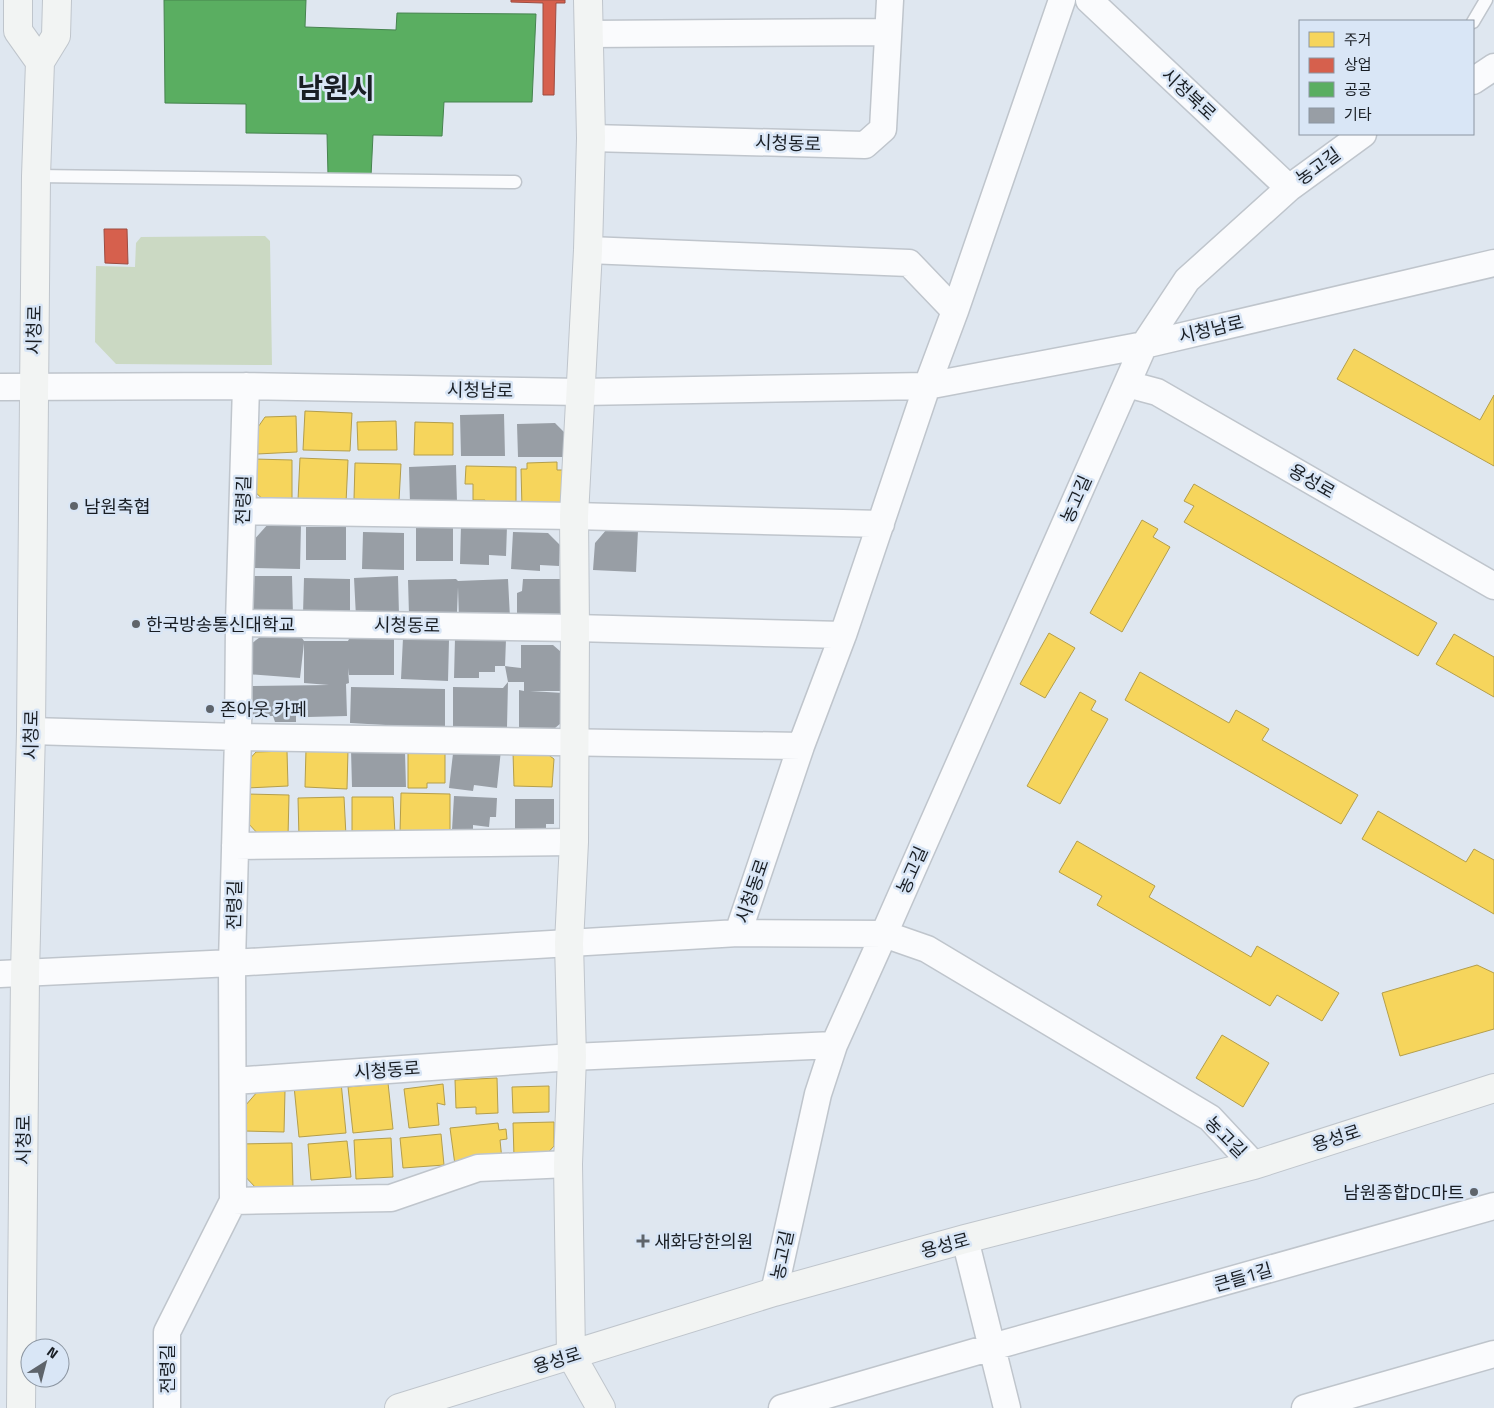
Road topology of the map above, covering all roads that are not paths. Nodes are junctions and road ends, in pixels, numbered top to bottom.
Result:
1 (18, 0) edge
2 (58, 0) edge
3 (588, 0) edge
4 (890, 0) edge
5 (1062, 0) edge
6 (1089, 0) edge
7 (1486, 0) edge
8 (1474, 20) edge
9 (888, 32) junction
10 (589, 34) junction
11 (40, 62) junction
12 (1494, 67) edge
13 (1474, 80) edge
14 (1362, 135) edge
15 (591, 138) junction
16 (36, 176) junction
17 (515, 182) dead end
18 (1289, 188) junction
19 (588, 250) junction
20 (1494, 263) edge
21 (955, 311) junction
22 (1144, 345) junction
23 (1127, 384) junction
24 (246, 386) junction
25 (927, 386) junction
26 (0, 387) edge
27 (33, 388) junction
28 (582, 392) junction
29 (243, 511) junction
30 (574, 516) junction
31 (881, 524) junction
32 (1494, 586) edge
33 (239, 623) junction
34 (575, 628) junction
35 (843, 635) junction
36 (31, 732) junction
37 (238, 737) junction
38 (574, 744) junction
39 (801, 746) junction
40 (574, 842) junction
41 (235, 846) junction
42 (738, 933) junction
43 (884, 934) junction
44 (569, 943) junction
45 (232, 963) junction
46 (12, 974) edge
47 (834, 1045) junction
48 (572, 1057) junction
49 (233, 1081) junction
50 (1494, 1089) edge
51 (568, 1164) junction
52 (1254, 1165) junction
53 (233, 1201) junction
54 (1494, 1206) edge
55 (965, 1239) junction
56 (774, 1292) junction
57 (992, 1347) junction
58 (1494, 1354) edge
59 (571, 1355) junction
60 (21, 1408) edge
61 (167, 1408) edge
62 (399, 1408) edge
63 (602, 1408) edge
64 (782, 1408) edge
65 (1007, 1408) edge
66 (1305, 1408) edge

1 - 11 street
2 - 11 street, 시청로
3 - 10 street
4 - 9 street, 시청동로
5 - 21 street
6 - 18 street, 시청북로
7 - 8 lane
9 - 10 street
9 - 15 street, 시청동로
10 - 15 street
11 - 16 street, 시청로
12 - 13 street
14 - 18 street, 농고길
15 - 19 street
16 - 17 lane
16 - 27 street, 시청로
18 - 22 street, 농고길
19 - 21 street
19 - 28 street
20 - 22 street, 시청남로
21 - 25 street
22 - 23 street, 농고길
22 - 25 street, 시청남로
23 - 32 street, 용성로
23 - 43 street, 농고길
24 - 27 street, 시청남로
24 - 28 street, 시청남로
24 - 29 street, 전령길
25 - 28 street, 시청남로
25 - 31 street, 시청동로
26 - 27 street, 시청남로
27 - 36 street, 시청로
28 - 30 street
29 - 30 street
29 - 33 street, 전령길
30 - 31 street
30 - 34 street
31 - 35 street, 시청동로
33 - 34 street, 시청동로
33 - 37 street, 전령길
34 - 35 street, 시청동로
34 - 38 street
35 - 39 street, 시청동로
36 - 37 street
36 - 46 street, 시청로
37 - 38 street
37 - 41 street, 전령길
38 - 39 street
38 - 40 street
39 - 42 street, 시청동로
40 - 41 street
40 - 44 street
41 - 45 street, 전령길
42 - 43 street
42 - 44 street, 시청동로
43 - 47 street, 농고길
43 - 52 street, 농고길
44 - 45 street, 시청동로
44 - 48 street
45 - 46 street, 시청동로
45 - 49 street, 전령길
46 - 60 street, 시청로
47 - 48 street, 시청동로
47 - 56 street, 농고길
48 - 49 street, 시청동로
48 - 51 street
49 - 53 street, 전령길
50 - 52 street, 용성로
51 - 53 street
51 - 59 street
52 - 55 street, 용성로
53 - 61 street, 전령길
54 - 57 street, 큰들1길
55 - 56 street, 용성로
55 - 57 street
56 - 59 street, 용성로
57 - 64 street, 큰들1길
57 - 65 street
58 - 66 street
59 - 62 street, 용성로
59 - 63 street

